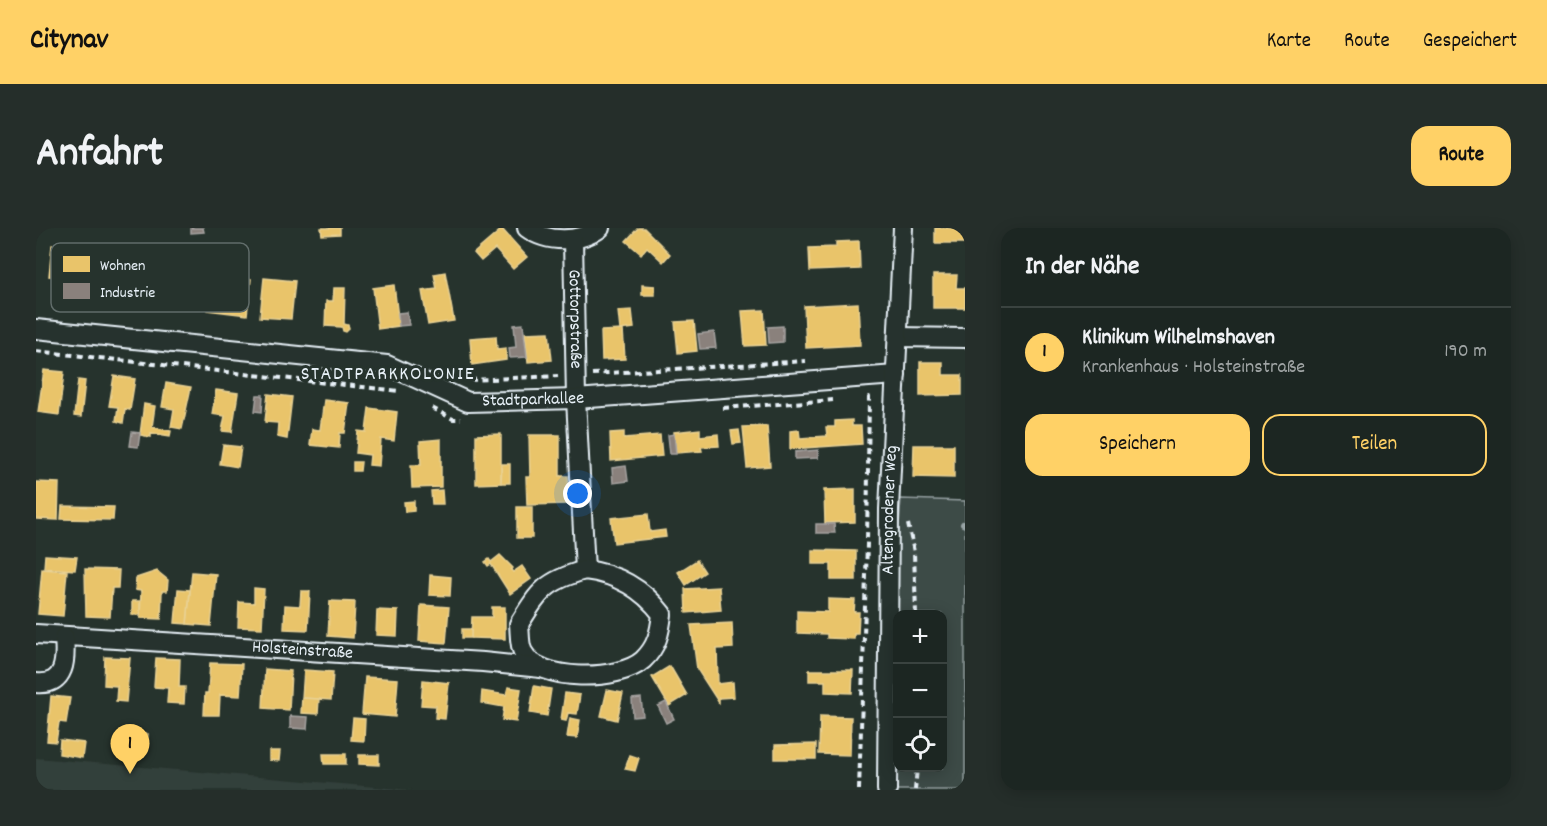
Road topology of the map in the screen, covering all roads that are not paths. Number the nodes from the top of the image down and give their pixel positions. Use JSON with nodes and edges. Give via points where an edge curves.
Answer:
{"nodes":[{"id":1,"x":527,"y":228,"type":"edge"},
{"id":2,"x":600,"y":228,"type":"edge"},
{"id":3,"x":903,"y":228,"type":"edge"},
{"id":4,"x":573,"y":239,"type":"junction"},
{"id":5,"x":36,"y":329,"type":"edge"},
{"id":6,"x":898,"y":337,"type":"junction"},
{"id":7,"x":965,"y":338,"type":"edge"},
{"id":8,"x":896,"y":375,"type":"junction"},
{"id":9,"x":576,"y":399,"type":"junction"},
{"id":10,"x":585,"y":570,"type":"junction"},
{"id":11,"x":36,"y":634,"type":"edge"},
{"id":12,"x":64,"y":637,"type":"junction"},
{"id":13,"x":541,"y":668,"type":"junction"},
{"id":14,"x":36,"y":683,"type":"edge"},
{"id":15,"x":887,"y":790,"type":"edge"}],
"edges":[{"from":1,"to":4,"type":"street","via":[[551,238]]},
{"from":2,"to":4,"type":"street"},
{"from":3,"to":6,"type":"street","name":"Altengrodener Weg"},
{"from":4,"to":9,"type":"street","name":"Gottorpstraße"},
{"from":5,"to":9,"type":"street","name":"Stadtparkallee","via":[[387,365],[468,402]]},
{"from":6,"to":7,"type":"street"},
{"from":6,"to":8,"type":"street","name":"Altengrodener Weg"},
{"from":8,"to":9,"type":"street","name":"Stadtparkallee"},
{"from":8,"to":15,"type":"street","name":"Altengrodener Weg","via":[[889,509]]},
{"from":9,"to":10,"type":"street"},
{"from":10,"to":13,"type":"street","via":[[558,578],[536,598],[519,624],[523,652]]},
{"from":10,"to":13,"type":"street","name":"Holsteinstraße","via":[[606,573],[650,597],[662,614],[658,639],[642,661],[611,674],[571,675]]},
{"from":11,"to":12,"type":"street","name":"Holsteinstraße"},
{"from":12,"to":13,"type":"street","name":"Holsteinstraße"},
{"from":12,"to":14,"type":"street","via":[[66,661],[61,675],[46,684]]}]}
